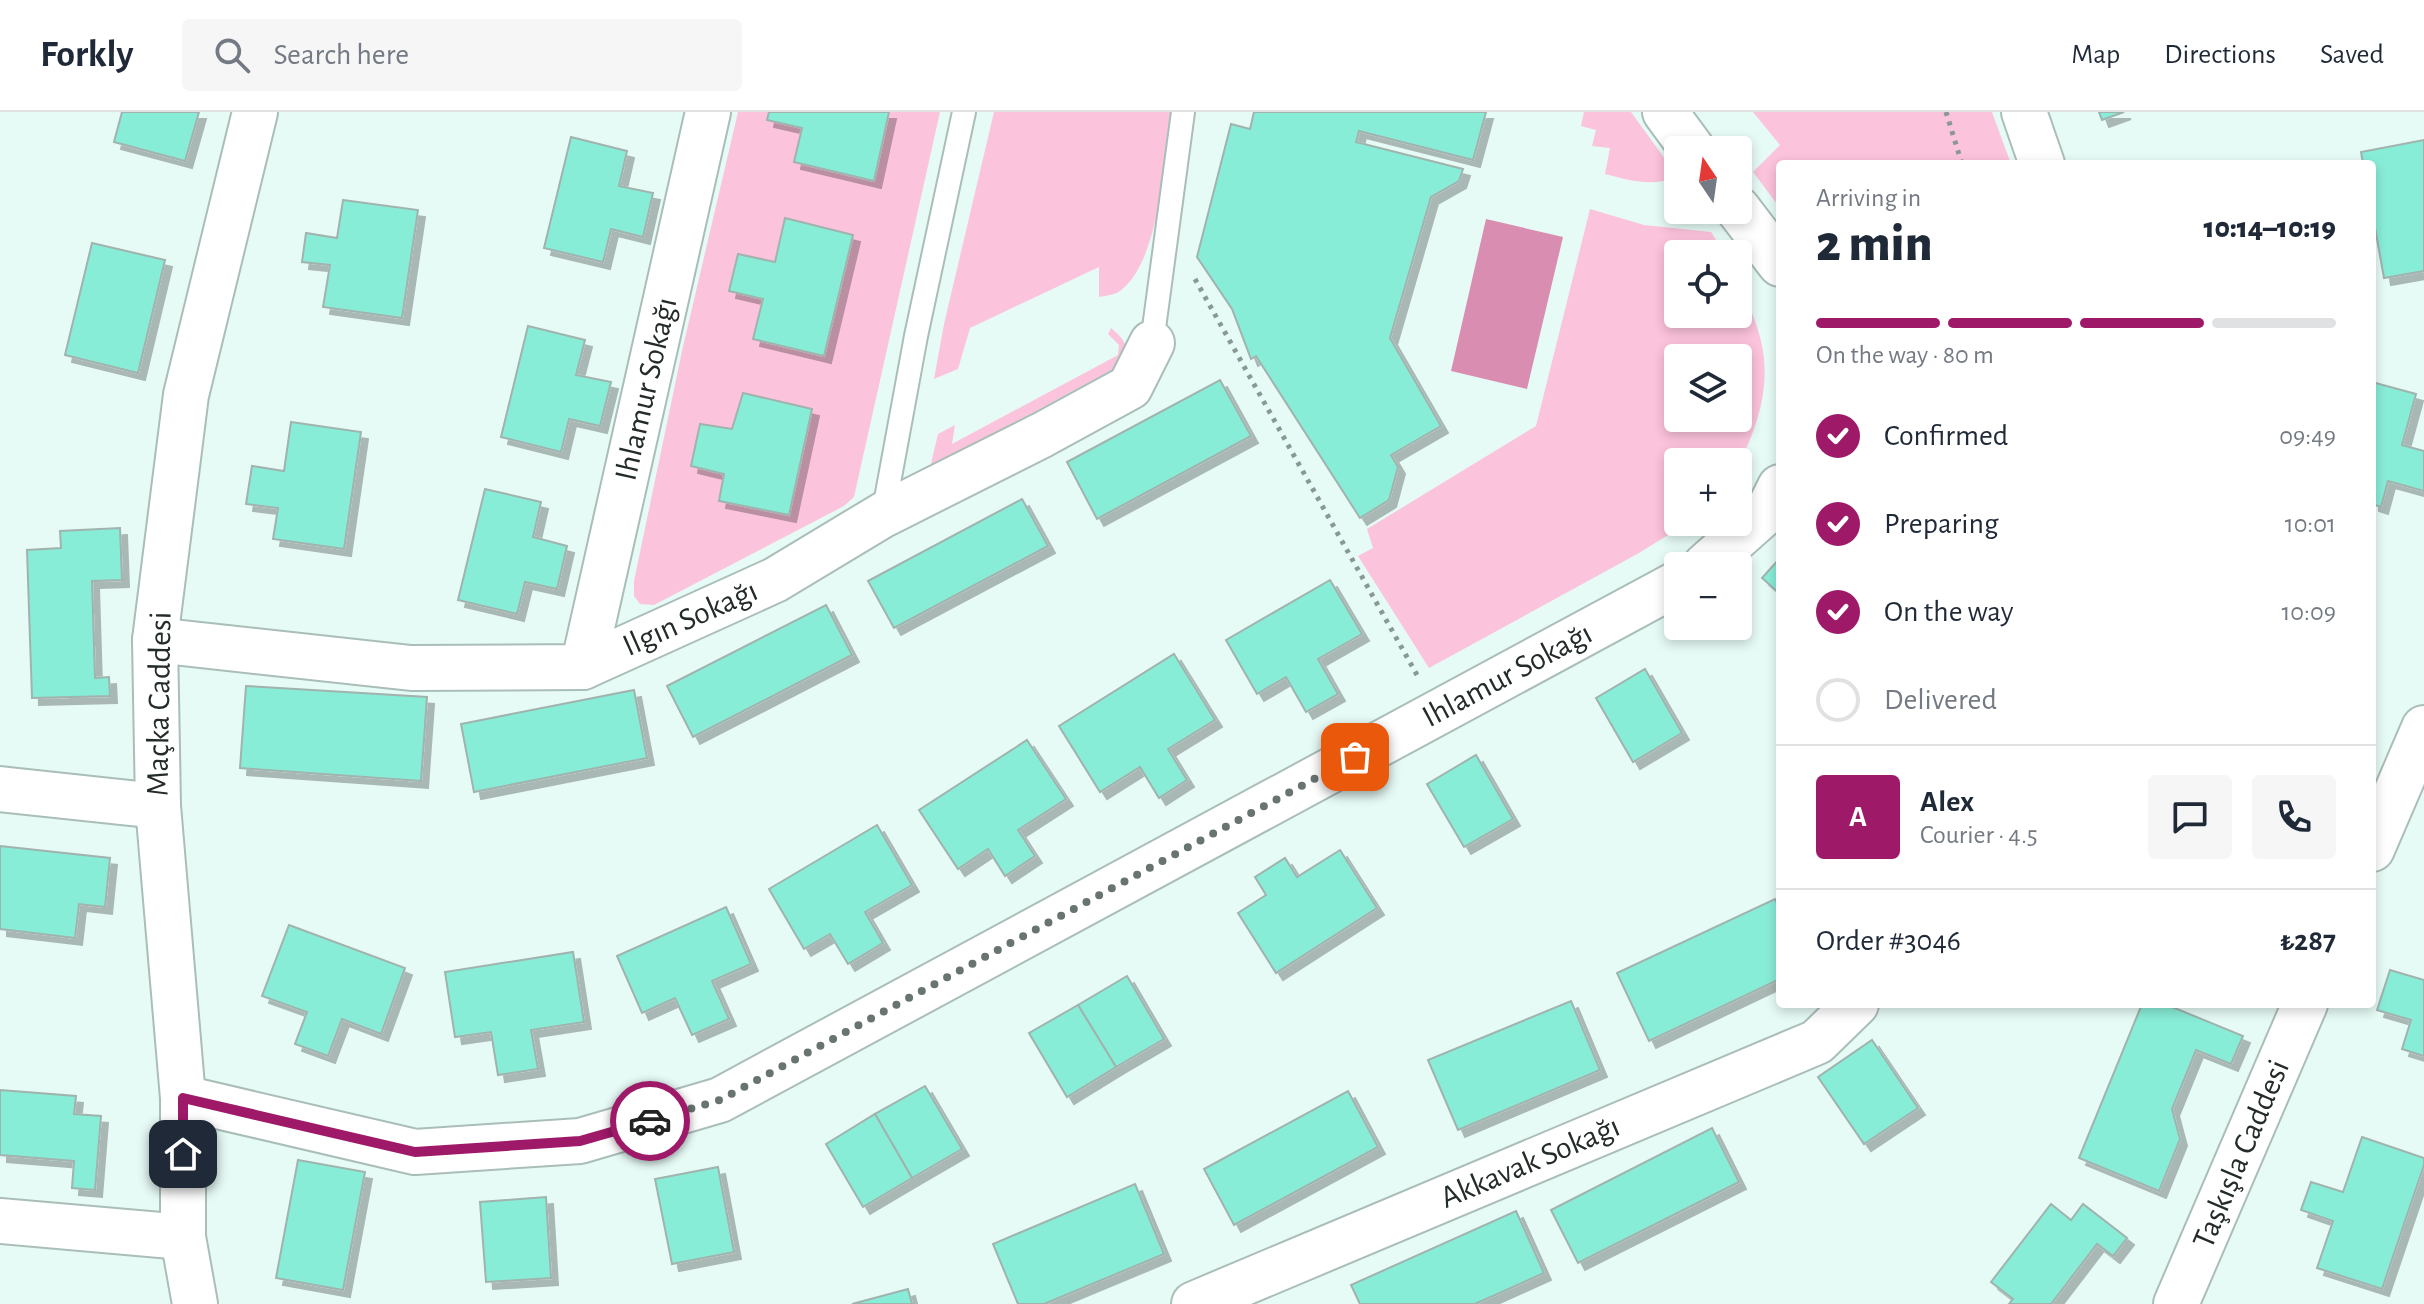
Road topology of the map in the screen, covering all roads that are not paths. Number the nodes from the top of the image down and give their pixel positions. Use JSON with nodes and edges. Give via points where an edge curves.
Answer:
{"nodes":[{"id":1,"x":255,"y":112,"type":"edge"},
{"id":2,"x":708,"y":112,"type":"edge"},
{"id":3,"x":964,"y":112,"type":"edge"},
{"id":4,"x":1183,"y":112,"type":"edge"},
{"id":5,"x":1665,"y":112,"type":"edge"},
{"id":6,"x":2024,"y":112,"type":"edge"},
{"id":7,"x":1683,"y":136,"type":"edge"},
{"id":8,"x":2041,"y":160,"type":"edge"},
{"id":9,"x":1749,"y":224,"type":"edge"},
{"id":10,"x":1776,"y":259,"type":"edge"},
{"id":11,"x":1152,"y":343,"type":"joint"},
{"id":12,"x":1776,"y":495,"type":"edge"},
{"id":13,"x":883,"y":515,"type":"junction"},
{"id":14,"x":1721,"y":552,"type":"edge"},
{"id":15,"x":1664,"y":591,"type":"edge"},
{"id":16,"x":155,"y":640,"type":"junction"},
{"id":17,"x":583,"y":667,"type":"junction"},
{"id":18,"x":2424,"y":728,"type":"edge"},
{"id":19,"x":0,"y":789,"type":"edge"},
{"id":20,"x":158,"y":806,"type":"junction"},
{"id":21,"x":2376,"y":840,"type":"edge"},
{"id":22,"x":1852,"y":1008,"type":"edge"},
{"id":23,"x":2303,"y":1008,"type":"edge"},
{"id":24,"x":183,"y":1098,"type":"junction"},
{"id":25,"x":0,"y":1221,"type":"edge"},
{"id":26,"x":183,"y":1237,"type":"junction"},
{"id":27,"x":195,"y":1304,"type":"edge"},
{"id":28,"x":1194,"y":1304,"type":"edge"},
{"id":29,"x":2176,"y":1304,"type":"edge"}],
"edges":[{"from":1,"to":16,"type":"street","name":"Maçka Caddesi","via":[[186,395]]},
{"from":2,"to":17,"type":"street","name":"Ihlamur Sokağı"},
{"from":3,"to":13,"type":"lane"},
{"from":4,"to":11,"type":"lane"},
{"from":5,"to":7,"type":"street"},
{"from":6,"to":8,"type":"street"},
{"from":9,"to":10,"type":"street"},
{"from":11,"to":13,"type":"street","name":"Ilgın Sokağı","via":[[1130,387]]},
{"from":12,"to":14,"type":"street","via":[[1769,509]]},
{"from":13,"to":17,"type":"street","name":"Ilgın Sokağı","via":[[775,580]]},
{"from":15,"to":24,"type":"street","name":"Ihlamur Sokağı","via":[[720,1100],[580,1141],[415,1152]]},
{"from":16,"to":17,"type":"street","name":"Ilgın Sokağı","via":[[411,668]]},
{"from":16,"to":20,"type":"street","name":"Maçka Caddesi"},
{"from":18,"to":21,"type":"street"},
{"from":19,"to":20,"type":"street"},
{"from":20,"to":24,"type":"street","name":"Maçka Caddesi"},
{"from":22,"to":28,"type":"street","name":"Akkavak Sokağı","via":[[1817,1042]]},
{"from":23,"to":29,"type":"street","name":"Taşkışla Caddesi"},
{"from":24,"to":26,"type":"street","name":"Maçka Caddesi"},
{"from":25,"to":26,"type":"street"},
{"from":26,"to":27,"type":"street","name":"Maçka Caddesi"}]}
